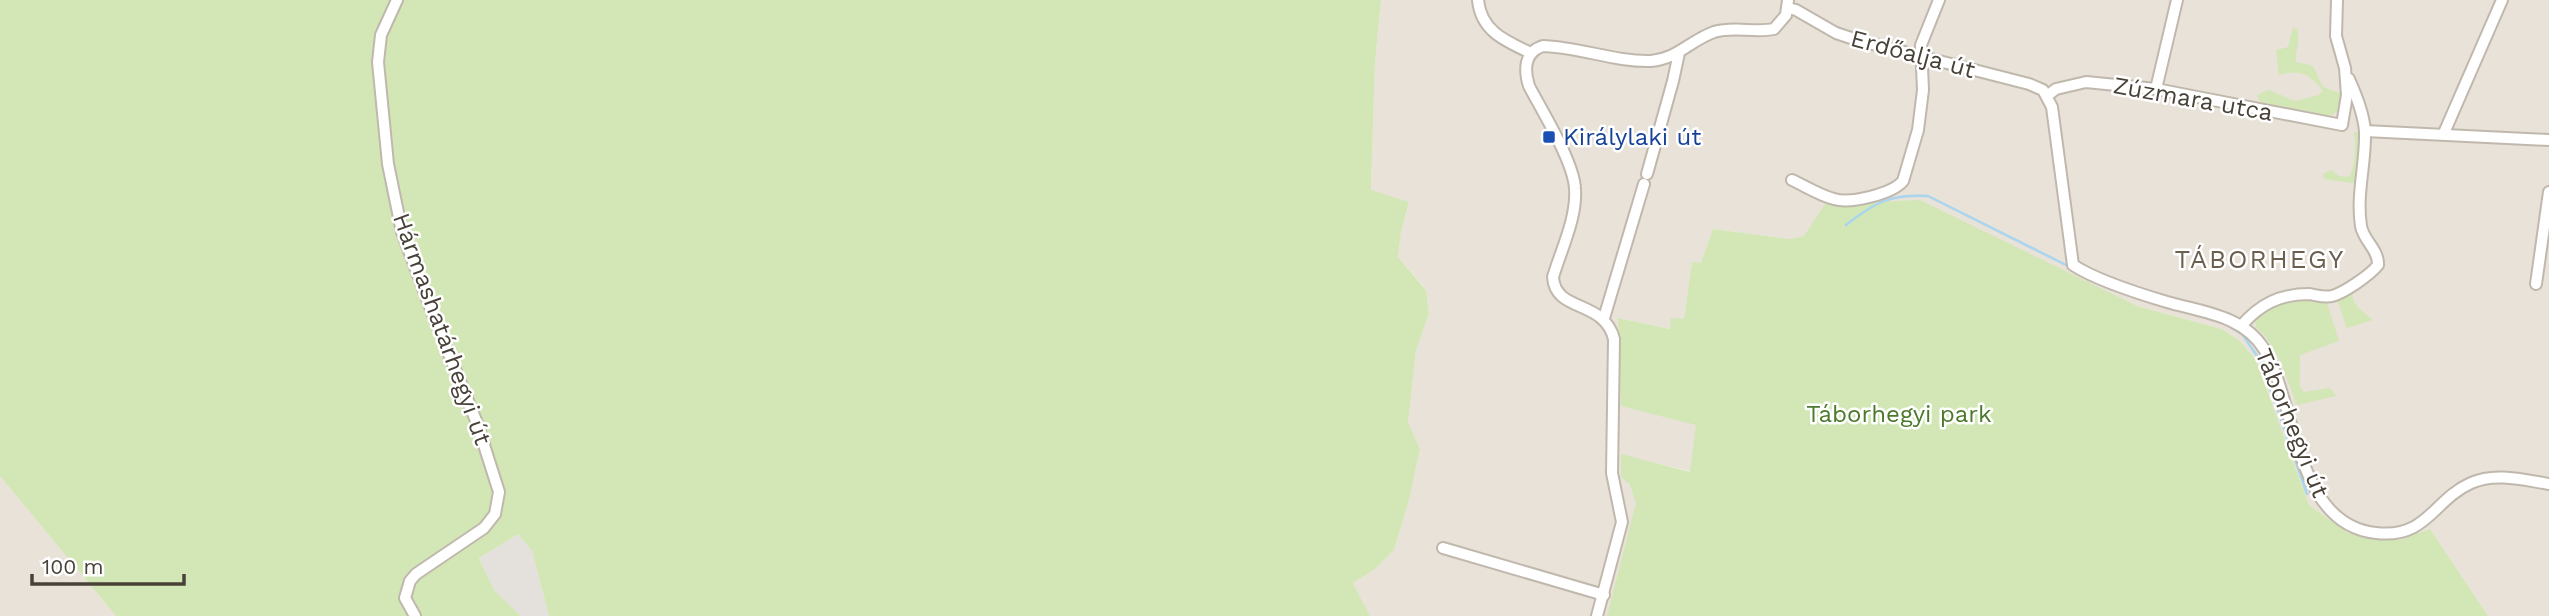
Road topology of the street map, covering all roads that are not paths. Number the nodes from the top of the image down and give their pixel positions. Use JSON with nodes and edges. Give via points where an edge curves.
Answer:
{"nodes":[{"id":1,"x":397,"y":0,"type":"edge"},
{"id":2,"x":1478,"y":0,"type":"edge"},
{"id":3,"x":1938,"y":0,"type":"edge"},
{"id":4,"x":2177,"y":0,"type":"edge"},
{"id":5,"x":2337,"y":0,"type":"edge"},
{"id":6,"x":2502,"y":0,"type":"edge"},
{"id":7,"x":1788,"y":4,"type":"edge"},
{"id":8,"x":1531,"y":53,"type":"junction"},
{"id":9,"x":1679,"y":53,"type":"junction"},
{"id":10,"x":1921,"y":58,"type":"junction"},
{"id":11,"x":2344,"y":68,"type":"junction"},
{"id":12,"x":2156,"y":89,"type":"junction"},
{"id":13,"x":2048,"y":96,"type":"junction"},
{"id":14,"x":2365,"y":131,"type":"junction"},
{"id":15,"x":2444,"y":133,"type":"junction"},
{"id":16,"x":2549,"y":140,"type":"edge"},
{"id":17,"x":1792,"y":180,"type":"dead end"},
{"id":18,"x":2549,"y":192,"type":"edge"},
{"id":19,"x":2536,"y":284,"type":"dead end"},
{"id":20,"x":1604,"y":318,"type":"junction"},
{"id":21,"x":2241,"y":326,"type":"junction"},
{"id":22,"x":2549,"y":484,"type":"edge"},
{"id":23,"x":1443,"y":548,"type":"dead end"},
{"id":24,"x":1604,"y":595,"type":"junction"},
{"id":25,"x":415,"y":616,"type":"edge"},
{"id":26,"x":1597,"y":616,"type":"edge"}],
"edges":[{"from":1,"to":25,"type":"street","name":"Hármashatárhegyi út","via":[[381,35],[378,62],[402,232],[478,423],[499,492],[495,514],[484,528],[410,581],[405,598]]},
{"from":2,"to":8,"type":"street","via":[[1482,19],[1495,34]]},
{"from":3,"to":10,"type":"street"},
{"from":4,"to":12,"type":"street"},
{"from":5,"to":11,"type":"street","via":[[2336,36]]},
{"from":6,"to":15,"type":"street"},
{"from":7,"to":9,"type":"street","via":[[1786,15],[1774,29],[1716,32]]},
{"from":7,"to":10,"type":"street","name":"Erdőalja út","via":[[1836,33]]},
{"from":8,"to":9,"type":"street","via":[[1551,46],[1649,61]]},
{"from":8,"to":20,"type":"street","via":[[1525,75],[1576,188],[1553,285],[1563,299]]},
{"from":9,"to":20,"type":"street"},
{"from":10,"to":13,"type":"street","name":"Erdőalja út","via":[[2029,84]]},
{"from":10,"to":17,"type":"street","via":[[1918,130],[1898,187],[1848,201],[1835,200]]},
{"from":11,"to":12,"type":"street","name":"Zúzmara utca","via":[[2347,95],[2342,125]]},
{"from":11,"to":14,"type":"street"},
{"from":12,"to":13,"type":"street","name":"Zúzmara utca","via":[[2086,82],[2056,89]]},
{"from":13,"to":21,"type":"street","name":"Táborhegyi út","via":[[2071,259],[2079,268],[2145,295]]},
{"from":14,"to":15,"type":"street"},
{"from":14,"to":21,"type":"street","via":[[2361,228],[2378,265],[2330,297],[2279,297],[2261,306]]},
{"from":15,"to":16,"type":"street"},
{"from":18,"to":19,"type":"street"},
{"from":20,"to":24,"type":"street","via":[[1614,339],[1612,473],[1622,522]]},
{"from":21,"to":22,"type":"street","name":"Táborhegyi út","via":[[2264,350],[2317,494],[2331,513],[2352,527],[2376,534],[2406,530],[2423,522],[2462,488],[2481,480]]},
{"from":23,"to":24,"type":"street"},
{"from":24,"to":26,"type":"street"}]}
